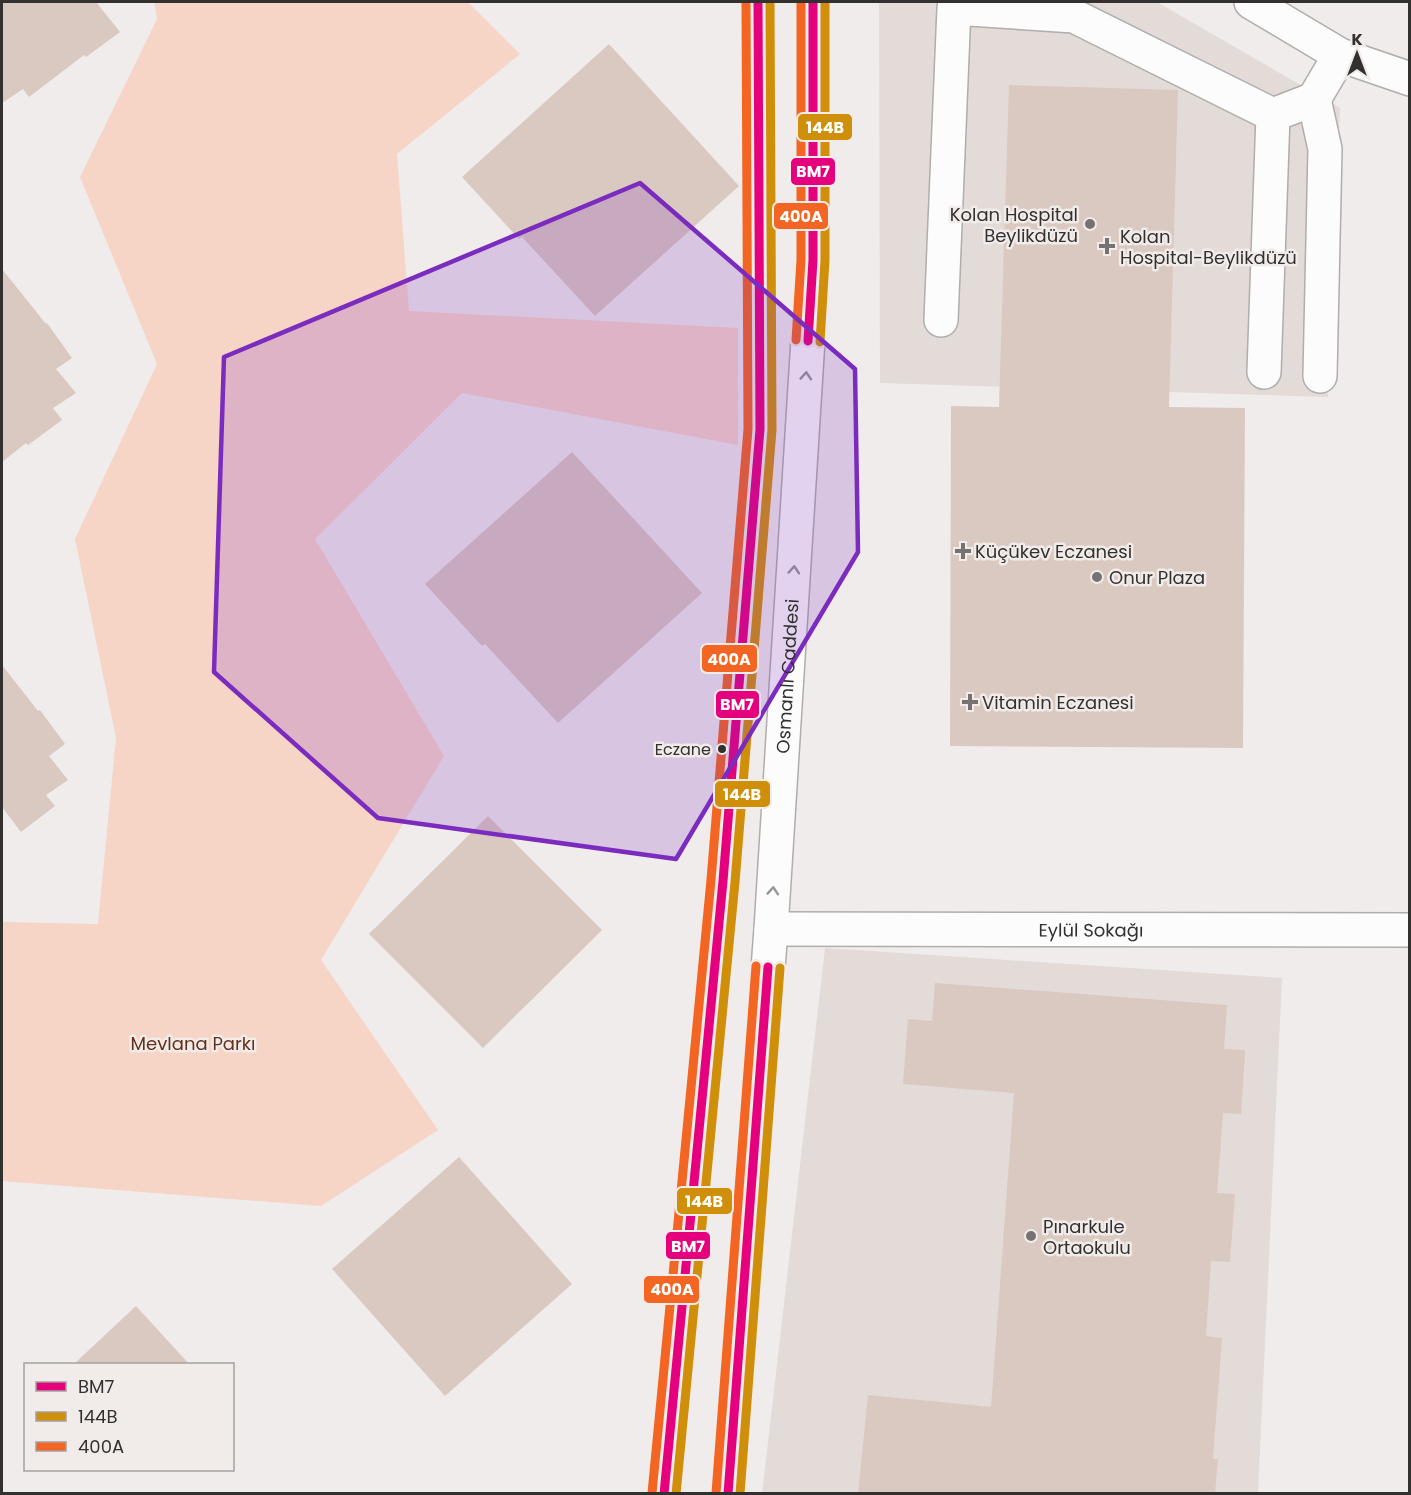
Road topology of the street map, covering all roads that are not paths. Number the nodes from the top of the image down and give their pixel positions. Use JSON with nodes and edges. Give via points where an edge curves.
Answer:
{"nodes":[{"id":1,"x":758,"y":2,"type":"edge"},
{"id":2,"x":813,"y":2,"type":"edge"},
{"id":3,"x":1251,"y":2,"type":"edge"},
{"id":4,"x":1340,"y":55,"type":"junction"},
{"id":5,"x":1410,"y":79,"type":"edge"},
{"id":6,"x":1314,"y":99,"type":"junction"},
{"id":7,"x":1273,"y":115,"type":"junction"},
{"id":8,"x":940,"y":320,"type":"dead end"},
{"id":9,"x":1264,"y":372,"type":"dead end"},
{"id":10,"x":1320,"y":376,"type":"dead end"},
{"id":11,"x":771,"y":929,"type":"junction"},
{"id":12,"x":1410,"y":930,"type":"edge"},
{"id":13,"x":664,"y":1494,"type":"edge"},
{"id":14,"x":728,"y":1494,"type":"edge"}],
"edges":[{"from":1,"to":13,"type":"main road","via":[[760,429],[723,881]]},
{"from":11,"to":2,"type":"main road","name":"Osmanlı Caddesi","one_way":true,"via":[[813,260]]},
{"from":3,"to":4,"type":"main road"},
{"from":4,"to":5,"type":"main road"},
{"from":4,"to":6,"type":"main road"},
{"from":6,"to":7,"type":"main road"},
{"from":6,"to":10,"type":"main road","via":[[1324,148]]},
{"from":7,"to":8,"type":"main road","via":[[1074,16],[954,8]]},
{"from":7,"to":9,"type":"main road"},
{"from":11,"to":12,"type":"main road","name":"Eylül Sokağı"},
{"from":11,"to":14,"type":"main road","name":"Osmanlı Caddesi"}]}
